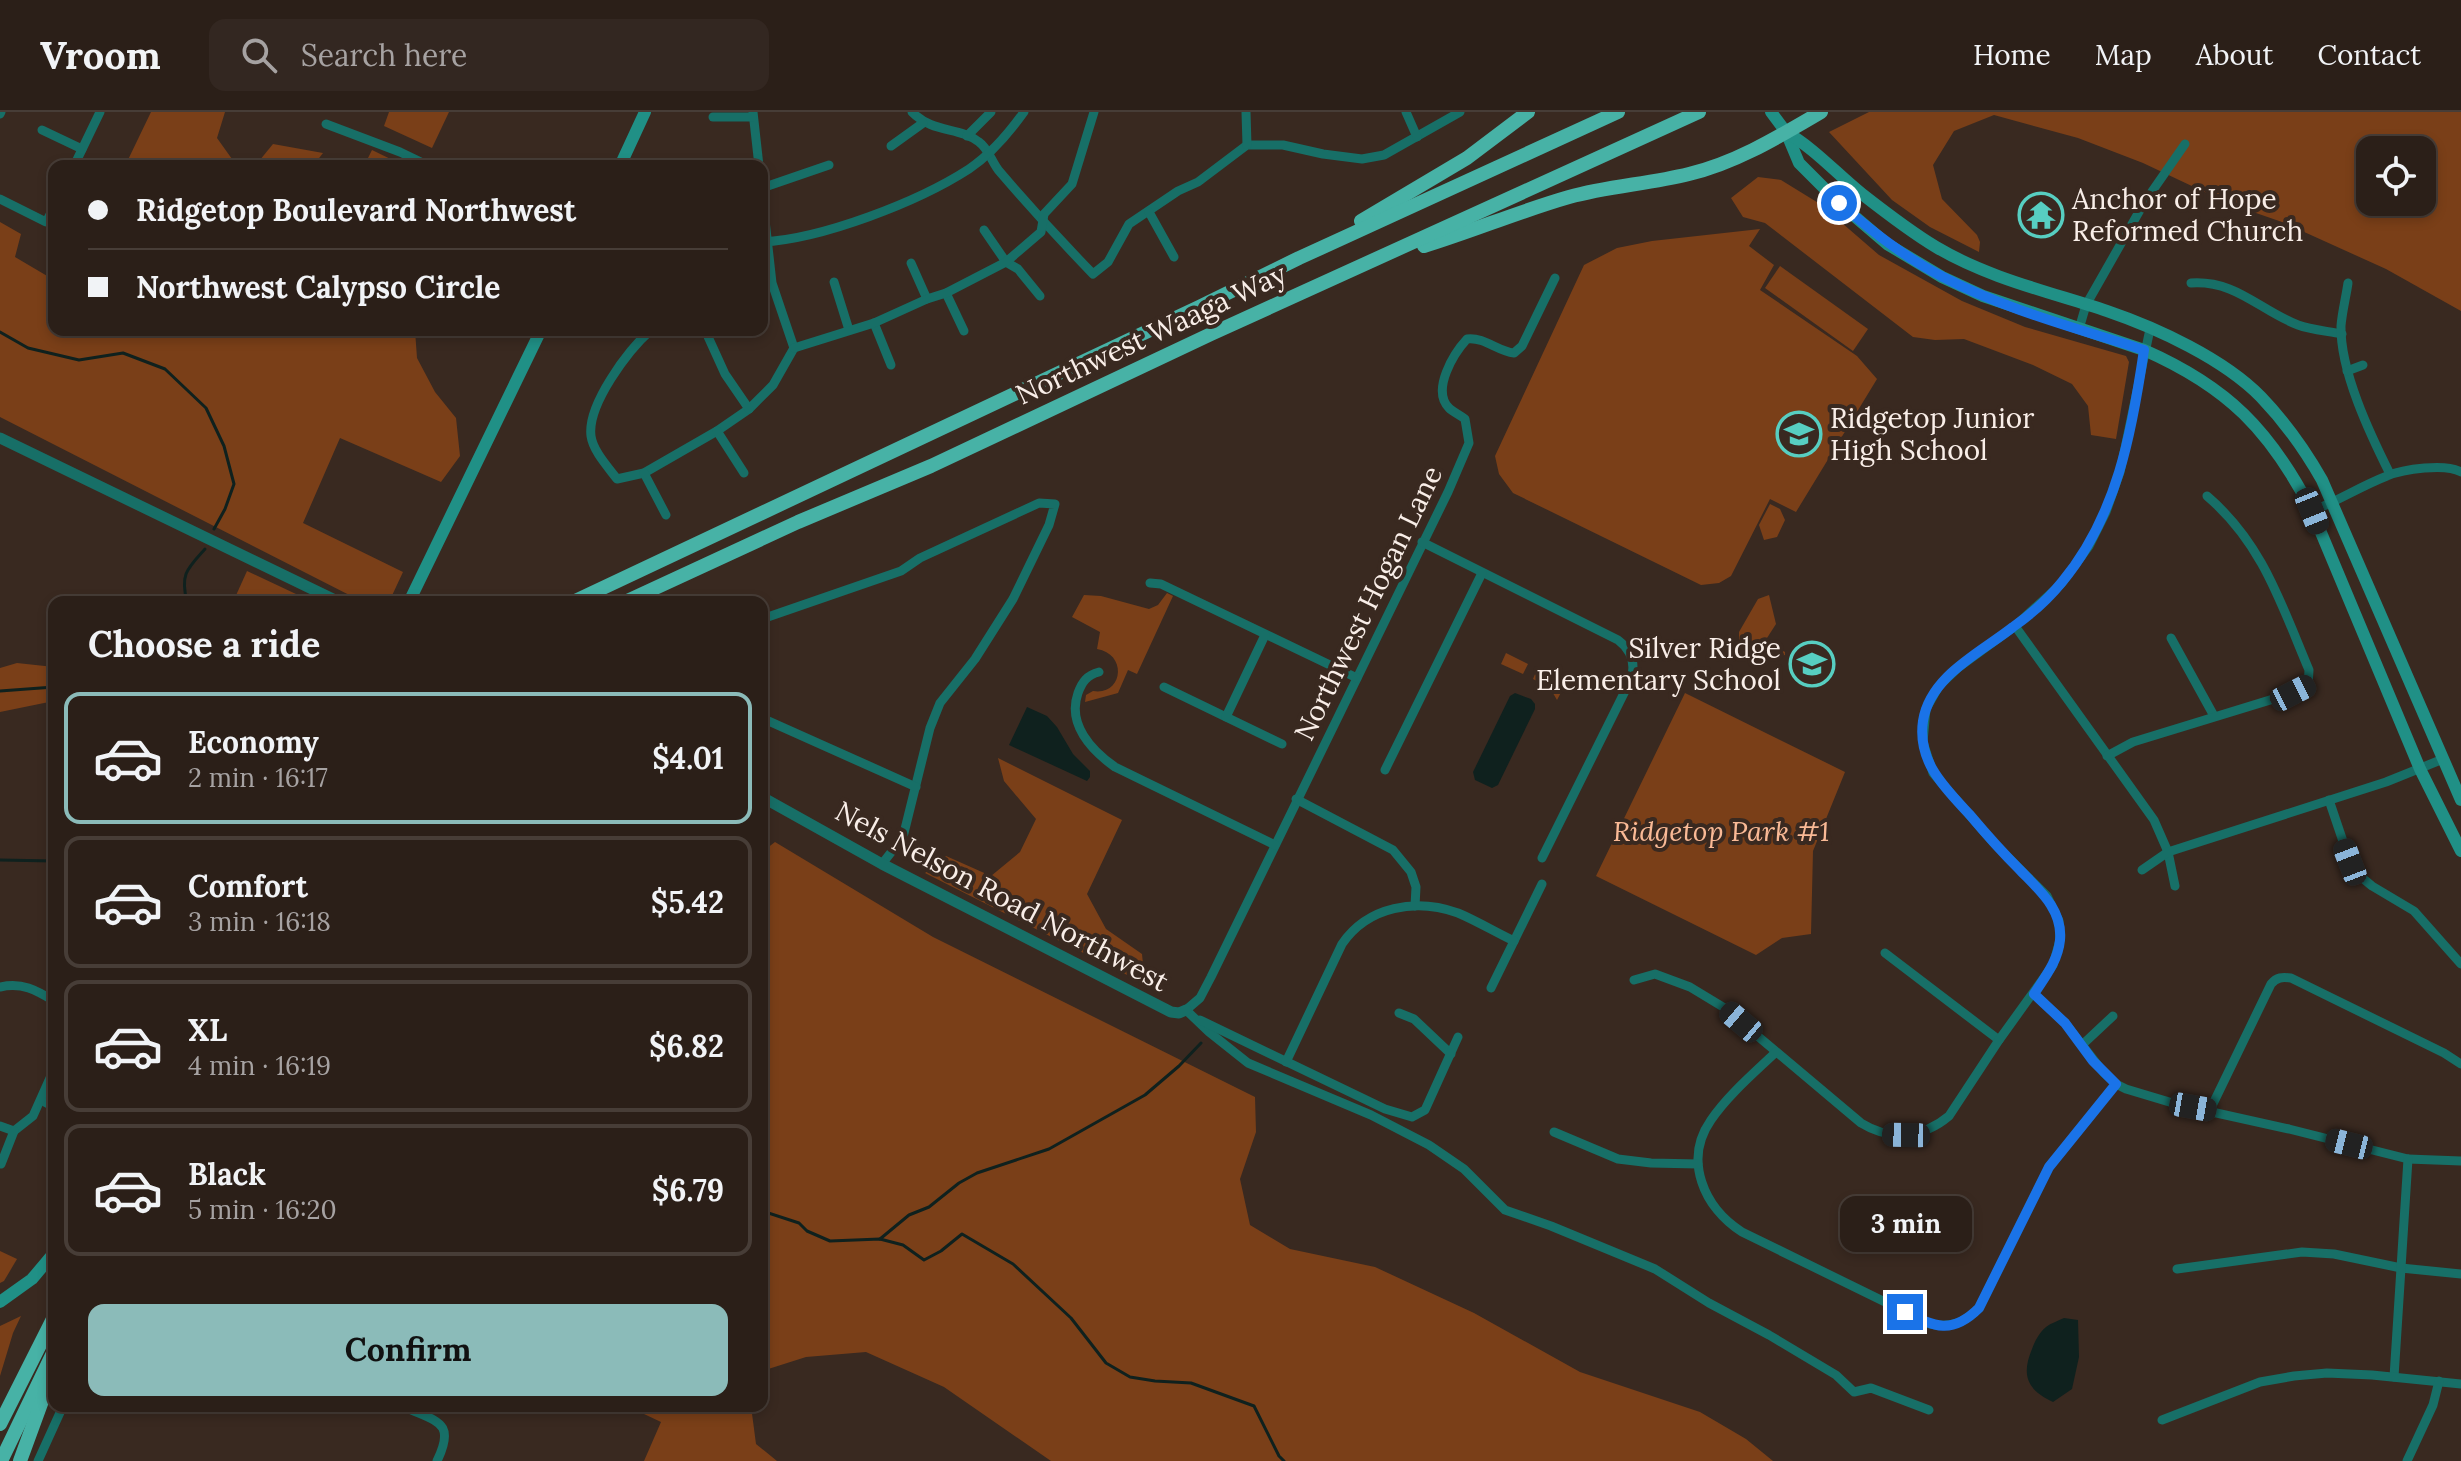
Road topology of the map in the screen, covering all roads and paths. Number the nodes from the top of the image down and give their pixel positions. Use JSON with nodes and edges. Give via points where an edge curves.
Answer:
{"nodes":[{"id":1,"x":100,"y":112,"type":"edge"},
{"id":2,"x":645,"y":112,"type":"edge"},
{"id":3,"x":912,"y":112,"type":"edge"},
{"id":4,"x":991,"y":112,"type":"edge"},
{"id":5,"x":1024,"y":112,"type":"edge"},
{"id":6,"x":1094,"y":112,"type":"edge"},
{"id":7,"x":1246,"y":112,"type":"edge"},
{"id":8,"x":1406,"y":112,"type":"edge"},
{"id":9,"x":1460,"y":112,"type":"edge"},
{"id":10,"x":1528,"y":112,"type":"edge"},
{"id":11,"x":1618,"y":112,"type":"edge"},
{"id":12,"x":1699,"y":112,"type":"edge"},
{"id":13,"x":1771,"y":112,"type":"edge"},
{"id":14,"x":1821,"y":112,"type":"edge"},
{"id":15,"x":753,"y":114,"type":"edge"},
{"id":16,"x":713,"y":117,"type":"dead end"},
{"id":17,"x":923,"y":123,"type":"junction"},
{"id":18,"x":326,"y":124,"type":"dead end"},
{"id":19,"x":42,"y":130,"type":"dead end"},
{"id":20,"x":1786,"y":132,"type":"junction"},
{"id":21,"x":967,"y":136,"type":"junction"},
{"id":22,"x":1417,"y":137,"type":"junction"},
{"id":23,"x":2185,"y":144,"type":"dead end"},
{"id":24,"x":1247,"y":145,"type":"junction"},
{"id":25,"x":891,"y":146,"type":"dead end"},
{"id":26,"x":82,"y":149,"type":"junction"},
{"id":27,"x":988,"y":152,"type":"junction"},
{"id":28,"x":77,"y":160,"type":"edge"},
{"id":29,"x":417,"y":160,"type":"edge"},
{"id":30,"x":623,"y":160,"type":"edge"},
{"id":31,"x":758,"y":160,"type":"edge"},
{"id":32,"x":829,"y":165,"type":"dead end"},
{"id":33,"x":768,"y":188,"type":"edge"},
{"id":34,"x":0,"y":199,"type":"edge"},
{"id":35,"x":1149,"y":212,"type":"junction"},
{"id":36,"x":1044,"y":222,"type":"junction"},
{"id":37,"x":48,"y":223,"type":"edge"},
{"id":38,"x":984,"y":230,"type":"dead end"},
{"id":39,"x":768,"y":241,"type":"edge"},
{"id":40,"x":1174,"y":257,"type":"dead end"},
{"id":41,"x":1299,"y":258,"type":"junction"},
{"id":42,"x":768,"y":260,"type":"edge"},
{"id":43,"x":1006,"y":262,"type":"junction"},
{"id":44,"x":911,"y":263,"type":"dead end"},
{"id":45,"x":1370,"y":263,"type":"junction"},
{"id":46,"x":1555,"y":278,"type":"dead end"},
{"id":47,"x":834,"y":282,"type":"dead end"},
{"id":48,"x":2191,"y":283,"type":"dead end"},
{"id":49,"x":2348,"y":283,"type":"dead end"},
{"id":50,"x":946,"y":293,"type":"junction"},
{"id":51,"x":1040,"y":296,"type":"dead end"},
{"id":52,"x":927,"y":299,"type":"junction"},
{"id":53,"x":2086,"y":305,"type":"junction"},
{"id":54,"x":874,"y":323,"type":"junction"},
{"id":55,"x":2079,"y":329,"type":"junction"},
{"id":56,"x":2150,"y":329,"type":"junction"},
{"id":57,"x":849,"y":330,"type":"junction"},
{"id":58,"x":964,"y":331,"type":"dead end"},
{"id":59,"x":2342,"y":334,"type":"junction"},
{"id":60,"x":538,"y":336,"type":"edge"},
{"id":61,"x":644,"y":336,"type":"edge"},
{"id":62,"x":708,"y":336,"type":"edge"},
{"id":63,"x":794,"y":348,"type":"junction"},
{"id":64,"x":2144,"y":350,"type":"junction"},
{"id":65,"x":891,"y":365,"type":"dead end"},
{"id":66,"x":2363,"y":365,"type":"dead end"},
{"id":67,"x":2347,"y":371,"type":"junction"},
{"id":68,"x":749,"y":409,"type":"junction"},
{"id":69,"x":717,"y":431,"type":"junction"},
{"id":70,"x":0,"y":438,"type":"edge"},
{"id":71,"x":2461,"y":472,"type":"edge"},
{"id":72,"x":644,"y":473,"type":"junction"},
{"id":73,"x":744,"y":473,"type":"dead end"},
{"id":74,"x":2390,"y":474,"type":"junction"},
{"id":75,"x":2207,"y":496,"type":"dead end"},
{"id":76,"x":2333,"y":503,"type":"junction"},
{"id":77,"x":2312,"y":511,"type":"junction"},
{"id":78,"x":666,"y":515,"type":"dead end"},
{"id":79,"x":1422,"y":542,"type":"junction"},
{"id":80,"x":1482,"y":573,"type":"junction"},
{"id":81,"x":1150,"y":583,"type":"dead end"},
{"id":82,"x":327,"y":596,"type":"edge"},
{"id":83,"x":412,"y":596,"type":"edge"},
{"id":84,"x":586,"y":596,"type":"edge"},
{"id":85,"x":639,"y":596,"type":"edge"},
{"id":86,"x":768,"y":617,"type":"edge"},
{"id":87,"x":2015,"y":626,"type":"junction"},
{"id":88,"x":1265,"y":635,"type":"junction"},
{"id":89,"x":2171,"y":638,"type":"dead end"},
{"id":90,"x":1099,"y":672,"type":"dead end"},
{"id":91,"x":1357,"y":678,"type":"junction"},
{"id":92,"x":1164,"y":687,"type":"dead end"},
{"id":93,"x":2214,"y":716,"type":"junction"},
{"id":94,"x":1226,"y":717,"type":"junction"},
{"id":95,"x":768,"y":721,"type":"edge"},
{"id":96,"x":1282,"y":744,"type":"dead end"},
{"id":97,"x":2107,"y":756,"type":"junction"},
{"id":98,"x":2443,"y":759,"type":"junction"},
{"id":99,"x":2420,"y":769,"type":"junction"},
{"id":100,"x":1385,"y":770,"type":"dead end"},
{"id":101,"x":916,"y":787,"type":"junction"},
{"id":102,"x":1296,"y":799,"type":"junction"},
{"id":103,"x":768,"y":800,"type":"edge"},
{"id":104,"x":2329,"y":800,"type":"junction"},
{"id":105,"x":2461,"y":800,"type":"edge"},
{"id":106,"x":1275,"y":845,"type":"junction"},
{"id":107,"x":2461,"y":851,"type":"edge"},
{"id":108,"x":2168,"y":852,"type":"junction"},
{"id":109,"x":1542,"y":858,"type":"dead end"},
{"id":110,"x":882,"y":864,"type":"junction"},
{"id":111,"x":2142,"y":870,"type":"dead end"},
{"id":112,"x":1542,"y":884,"type":"dead end"},
{"id":113,"x":2175,"y":886,"type":"dead end"},
{"id":114,"x":1415,"y":906,"type":"junction"},
{"id":115,"x":1514,"y":941,"type":"junction"},
{"id":116,"x":1885,"y":953,"type":"dead end"},
{"id":117,"x":2461,"y":964,"type":"edge"},
{"id":118,"x":1634,"y":980,"type":"dead end"},
{"id":119,"x":0,"y":987,"type":"edge"},
{"id":120,"x":1491,"y":988,"type":"dead end"},
{"id":121,"x":2034,"y":994,"type":"junction"},
{"id":122,"x":48,"y":997,"type":"edge"},
{"id":123,"x":1189,"y":1013,"type":"junction"},
{"id":124,"x":1399,"y":1013,"type":"dead end"},
{"id":125,"x":2113,"y":1016,"type":"dead end"},
{"id":126,"x":1458,"y":1037,"type":"dead end"},
{"id":127,"x":1999,"y":1040,"type":"junction"},
{"id":128,"x":2082,"y":1045,"type":"junction"},
{"id":129,"x":1776,"y":1052,"type":"junction"},
{"id":130,"x":1451,"y":1054,"type":"junction"},
{"id":131,"x":1286,"y":1062,"type":"junction"},
{"id":132,"x":2461,"y":1064,"type":"edge"},
{"id":133,"x":48,"y":1083,"type":"edge"},
{"id":134,"x":2116,"y":1084,"type":"junction"},
{"id":135,"x":41,"y":1100,"type":"junction"},
{"id":136,"x":48,"y":1104,"type":"edge"},
{"id":137,"x":2210,"y":1110,"type":"junction"},
{"id":138,"x":0,"y":1126,"type":"edge"},
{"id":139,"x":14,"y":1131,"type":"junction"},
{"id":140,"x":1554,"y":1132,"type":"dead end"},
{"id":141,"x":2408,"y":1159,"type":"junction"},
{"id":142,"x":2461,"y":1161,"type":"edge"},
{"id":143,"x":1,"y":1164,"type":"edge"},
{"id":144,"x":1698,"y":1164,"type":"junction"},
{"id":145,"x":48,"y":1260,"type":"edge"},
{"id":146,"x":2401,"y":1268,"type":"junction"},
{"id":147,"x":2177,"y":1269,"type":"dead end"},
{"id":148,"x":2461,"y":1274,"type":"edge"},
{"id":149,"x":0,"y":1302,"type":"edge"},
{"id":150,"x":48,"y":1329,"type":"edge"},
{"id":151,"x":48,"y":1363,"type":"edge"},
{"id":152,"x":2394,"y":1377,"type":"junction"},
{"id":153,"x":2439,"y":1381,"type":"junction"},
{"id":154,"x":48,"y":1384,"type":"edge"},
{"id":155,"x":2461,"y":1384,"type":"edge"},
{"id":156,"x":1929,"y":1410,"type":"dead end"},
{"id":157,"x":60,"y":1412,"type":"edge"},
{"id":158,"x":415,"y":1412,"type":"edge"},
{"id":159,"x":2162,"y":1420,"type":"dead end"},
{"id":160,"x":0,"y":1424,"type":"edge"},
{"id":161,"x":1,"y":1461,"type":"edge"},
{"id":162,"x":20,"y":1461,"type":"edge"},
{"id":163,"x":38,"y":1461,"type":"edge"},
{"id":164,"x":437,"y":1461,"type":"edge"},
{"id":165,"x":2407,"y":1461,"type":"edge"}],
"edges":[{"from":1,"to":26,"type":"street"},
{"from":2,"to":30,"type":"main road"},
{"from":3,"to":17,"type":"street"},
{"from":4,"to":21,"type":"street"},
{"from":5,"to":27,"type":"street"},
{"from":6,"to":36,"type":"street","via":[[1072,184],[1044,214]]},
{"from":7,"to":24,"type":"street"},
{"from":8,"to":22,"type":"street"},
{"from":9,"to":22,"type":"street"},
{"from":10,"to":41,"type":"highway","via":[[1467,158]]},
{"from":11,"to":41,"type":"highway","name":"Northwest Waaga Way"},
{"from":12,"to":45,"type":"highway","name":"Northwest Waaga Way"},
{"from":13,"to":20,"type":"main road"},
{"from":14,"to":20,"type":"highway"},
{"from":15,"to":16,"type":"street"},
{"from":15,"to":31,"type":"street"},
{"from":17,"to":21,"type":"street"},
{"from":17,"to":25,"type":"street"},
{"from":18,"to":29,"type":"street"},
{"from":19,"to":26,"type":"street"},
{"from":20,"to":45,"type":"highway","via":[[1706,169],[1566,198]]},
{"from":20,"to":53,"type":"main road","via":[[1936,247],[1978,268]]},
{"from":20,"to":55,"type":"main road","via":[[1799,163],[1887,244],[1983,296]]},
{"from":21,"to":27,"type":"street"},
{"from":22,"to":24,"type":"street","via":[[1384,155],[1362,159],[1283,145]]},
{"from":23,"to":53,"type":"street","via":[[2144,203]]},
{"from":24,"to":35,"type":"street"},
{"from":26,"to":28,"type":"street"},
{"from":27,"to":36,"type":"street"},
{"from":27,"to":39,"type":"street","via":[[970,169],[916,197],[825,230]]},
{"from":32,"to":33,"type":"street"},
{"from":34,"to":37,"type":"street"},
{"from":35,"to":36,"type":"street","via":[[1129,224],[1108,262],[1093,274]]},
{"from":35,"to":40,"type":"street"},
{"from":36,"to":43,"type":"street","via":[[1041,232]]},
{"from":38,"to":43,"type":"street"},
{"from":41,"to":84,"type":"highway","name":"Northwest Waaga Way"},
{"from":42,"to":63,"type":"street"},
{"from":43,"to":50,"type":"street"},
{"from":43,"to":51,"type":"street"},
{"from":44,"to":52,"type":"street"},
{"from":45,"to":85,"type":"highway","name":"Northwest Waaga Way"},
{"from":46,"to":79,"type":"street","name":"Northwest Hogan Lane","via":[[1514,353],[1477,338],[1467,339],[1455,358],[1442,396],[1447,407],[1465,419],[1469,443]]},
{"from":47,"to":57,"type":"street"},
{"from":48,"to":59,"type":"street","via":[[2210,282],[2299,325]]},
{"from":49,"to":59,"type":"street"},
{"from":50,"to":52,"type":"street"},
{"from":50,"to":58,"type":"street"},
{"from":52,"to":54,"type":"street"},
{"from":53,"to":55,"type":"street"},
{"from":53,"to":56,"type":"main road"},
{"from":54,"to":57,"type":"street"},
{"from":54,"to":65,"type":"street"},
{"from":55,"to":64,"type":"main road"},
{"from":56,"to":64,"type":"street"},
{"from":56,"to":76,"type":"main road","via":[[2198,352],[2260,396],[2309,456]]},
{"from":57,"to":63,"type":"street"},
{"from":59,"to":67,"type":"street"},
{"from":60,"to":83,"type":"main road"},
{"from":61,"to":72,"type":"street","via":[[630,349],[591,420],[591,439],[617,479]]},
{"from":62,"to":68,"type":"street"},
{"from":63,"to":68,"type":"street","via":[[773,385]]},
{"from":64,"to":77,"type":"main road","via":[[2198,377],[2248,417],[2274,447]]},
{"from":64,"to":87,"type":"street","via":[[2125,454],[2106,512],[2061,584]]},
{"from":66,"to":67,"type":"street"},
{"from":67,"to":74,"type":"street"},
{"from":68,"to":69,"type":"street"},
{"from":69,"to":72,"type":"street"},
{"from":69,"to":73,"type":"street"},
{"from":70,"to":82,"type":"street"},
{"from":71,"to":74,"type":"street","via":[[2452,467]]},
{"from":72,"to":78,"type":"street"},
{"from":74,"to":76,"type":"street"},
{"from":75,"to":93,"type":"street","via":[[2262,560],[2309,670],[2308,686]]},
{"from":76,"to":77,"type":"street"},
{"from":76,"to":98,"type":"main road"},
{"from":77,"to":99,"type":"main road"},
{"from":79,"to":80,"type":"street"},
{"from":79,"to":91,"type":"street","name":"Northwest Hogan Lane"},
{"from":80,"to":100,"type":"street"},
{"from":80,"to":109,"type":"street","via":[[1618,640],[1632,659],[1631,679]]},
{"from":81,"to":88,"type":"street"},
{"from":86,"to":101,"type":"street","via":[[901,571],[1039,503],[1055,504],[1013,599],[940,703]]},
{"from":87,"to":97,"type":"street"},
{"from":87,"to":121,"type":"street","via":[[1939,686],[1926,709],[1923,742],[1940,782],[2047,896],[2059,921],[2053,965]]},
{"from":88,"to":91,"type":"street"},
{"from":88,"to":94,"type":"street"},
{"from":89,"to":93,"type":"street"},
{"from":90,"to":106,"type":"street","via":[[1082,683],[1074,711],[1097,754]]},
{"from":91,"to":102,"type":"street","name":"Northwest Hogan Lane"},
{"from":92,"to":94,"type":"street"},
{"from":93,"to":97,"type":"street","via":[[2133,742]]},
{"from":94,"to":96,"type":"street"},
{"from":95,"to":101,"type":"street"},
{"from":97,"to":108,"type":"street","via":[[2154,820]]},
{"from":98,"to":99,"type":"street"},
{"from":98,"to":105,"type":"main road"},
{"from":99,"to":104,"type":"street"},
{"from":99,"to":107,"type":"main road"},
{"from":101,"to":110,"type":"street","via":[[903,837]]},
{"from":102,"to":106,"type":"street","name":"Northwest Hogan Lane"},
{"from":102,"to":114,"type":"street","via":[[1393,850],[1411,872]]},
{"from":103,"to":110,"type":"street","name":"Nels Nelson Road Northwest"},
{"from":104,"to":108,"type":"street"},
{"from":104,"to":117,"type":"street","via":[[2360,876],[2414,911]]},
{"from":106,"to":123,"type":"street","name":"Northwest Hogan Lane"},
{"from":108,"to":111,"type":"street"},
{"from":108,"to":113,"type":"street"},
{"from":110,"to":123,"type":"street","name":"Nels Nelson Road Northwest","via":[[1171,1012]]},
{"from":112,"to":115,"type":"street"},
{"from":114,"to":115,"type":"street","via":[[1460,914]]},
{"from":114,"to":131,"type":"street","via":[[1379,912],[1351,931]]},
{"from":115,"to":120,"type":"street"},
{"from":116,"to":127,"type":"street"},
{"from":118,"to":129,"type":"street","via":[[1655,974],[1690,987]]},
{"from":119,"to":122,"type":"street","via":[[33,988]]},
{"from":121,"to":127,"type":"street"},
{"from":121,"to":128,"type":"street"},
{"from":123,"to":131,"type":"street"},
{"from":123,"to":156,"type":"street","name":"Nels Nelson Road Northwest","via":[[1248,1063],[1429,1145],[1464,1169],[1505,1210],[1655,1269],[1836,1375],[1854,1392],[1871,1388]]},
{"from":124,"to":130,"type":"street","via":[[1414,1019]]},
{"from":125,"to":128,"type":"street"},
{"from":126,"to":130,"type":"street"},
{"from":127,"to":129,"type":"street","via":[[1949,1116],[1906,1135],[1887,1135],[1861,1123]]},
{"from":128,"to":134,"type":"street"},
{"from":129,"to":144,"type":"street","via":[[1710,1120]]},
{"from":130,"to":131,"type":"street","via":[[1425,1110],[1412,1117]]},
{"from":132,"to":137,"type":"street","via":[[2283,977],[2271,984]]},
{"from":133,"to":135,"type":"street"},
{"from":134,"to":137,"type":"street"},
{"from":134,"to":144,"type":"street","via":[[2049,1167],[1979,1308],[1952,1326],[1930,1324],[1734,1227],[1707,1198]]},
{"from":135,"to":136,"type":"street"},
{"from":135,"to":139,"type":"street","via":[[33,1116]]},
{"from":137,"to":141,"type":"street"},
{"from":138,"to":139,"type":"street"},
{"from":139,"to":143,"type":"street"},
{"from":140,"to":144,"type":"street","via":[[1618,1159]]},
{"from":141,"to":142,"type":"street"},
{"from":141,"to":146,"type":"street"},
{"from":145,"to":149,"type":"main road"},
{"from":146,"to":147,"type":"street","via":[[2302,1252]]},
{"from":146,"to":148,"type":"street"},
{"from":146,"to":152,"type":"street"},
{"from":150,"to":160,"type":"highway"},
{"from":151,"to":161,"type":"highway"},
{"from":152,"to":153,"type":"street"},
{"from":152,"to":159,"type":"street","via":[[2327,1373],[2260,1382]]},
{"from":153,"to":155,"type":"street"},
{"from":153,"to":165,"type":"street"},
{"from":154,"to":162,"type":"highway"},
{"from":157,"to":163,"type":"street"},
{"from":158,"to":164,"type":"street","via":[[446,1433]]}]}
